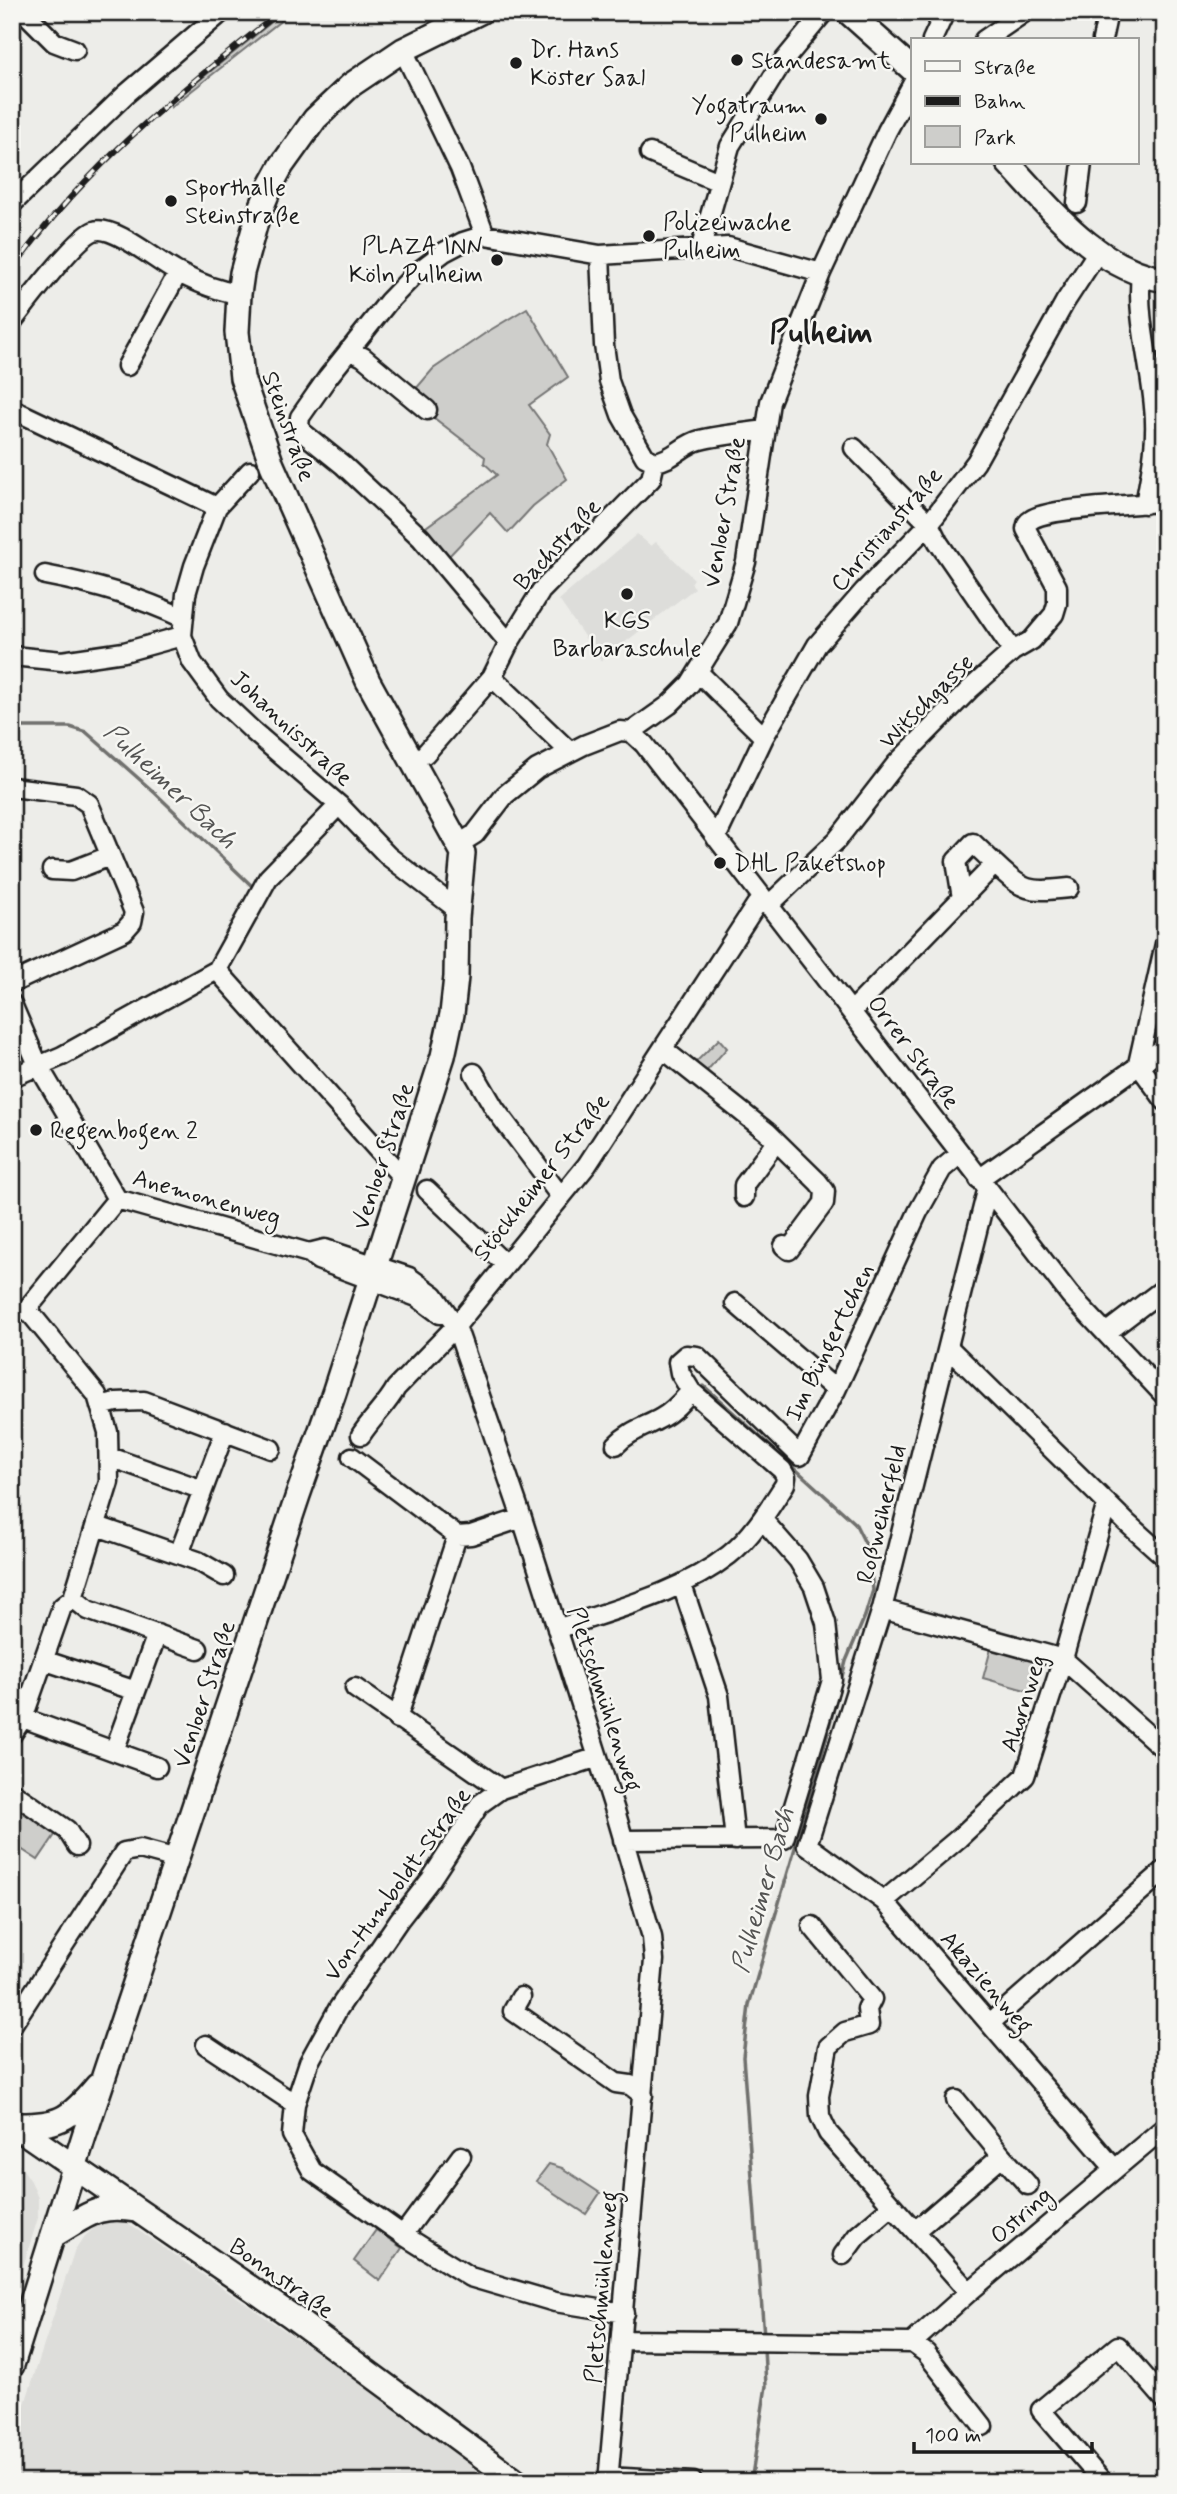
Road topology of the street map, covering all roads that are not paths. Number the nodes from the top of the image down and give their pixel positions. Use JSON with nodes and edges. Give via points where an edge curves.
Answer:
{"nodes":[{"id":1,"x":24,"y":12,"type":"edge"},
{"id":2,"x":222,"y":12,"type":"edge"},
{"id":3,"x":480,"y":12,"type":"edge"},
{"id":4,"x":824,"y":12,"type":"edge"},
{"id":5,"x":848,"y":12,"type":"edge"},
{"id":6,"x":945,"y":12,"type":"edge"},
{"id":7,"x":1025,"y":12,"type":"edge"},
{"id":8,"x":1108,"y":12,"type":"edge"},
{"id":9,"x":933,"y":38,"type":"edge"},
{"id":10,"x":987,"y":38,"type":"edge"},
{"id":11,"x":1102,"y":38,"type":"edge"},
{"id":12,"x":75,"y":50,"type":"dead end"},
{"id":13,"x":403,"y":50,"type":"junction"},
{"id":14,"x":911,"y":68,"type":"edge"},
{"id":15,"x":911,"y":87,"type":"edge"},
{"id":16,"x":650,"y":152,"type":"dead end"},
{"id":17,"x":1009,"y":164,"type":"edge"},
{"id":18,"x":1081,"y":169,"type":"edge"},
{"id":19,"x":719,"y":182,"type":"junction"},
{"id":20,"x":1077,"y":203,"type":"dead end"},
{"id":21,"x":12,"y":204,"type":"edge"},
{"id":22,"x":485,"y":235,"type":"junction"},
{"id":23,"x":701,"y":247,"type":"junction"},
{"id":24,"x":1097,"y":253,"type":"junction"},
{"id":25,"x":600,"y":255,"type":"junction"},
{"id":26,"x":178,"y":273,"type":"junction"},
{"id":27,"x":821,"y":273,"type":"junction"},
{"id":28,"x":1141,"y":276,"type":"junction"},
{"id":29,"x":1165,"y":280,"type":"edge"},
{"id":30,"x":239,"y":294,"type":"junction"},
{"id":31,"x":12,"y":322,"type":"edge"},
{"id":32,"x":349,"y":350,"type":"junction"},
{"id":33,"x":127,"y":366,"type":"dead end"},
{"id":34,"x":12,"y":409,"type":"edge"},
{"id":35,"x":427,"y":410,"type":"dead end"},
{"id":36,"x":766,"y":430,"type":"junction"},
{"id":37,"x":854,"y":448,"type":"dead end"},
{"id":38,"x":655,"y":462,"type":"junction"},
{"id":39,"x":250,"y":471,"type":"dead end"},
{"id":40,"x":1165,"y":501,"type":"edge"},
{"id":41,"x":1145,"y":504,"type":"junction"},
{"id":42,"x":217,"y":507,"type":"junction"},
{"id":43,"x":929,"y":524,"type":"junction"},
{"id":44,"x":45,"y":575,"type":"dead end"},
{"id":45,"x":183,"y":627,"type":"junction"},
{"id":46,"x":509,"y":643,"type":"junction"},
{"id":47,"x":1013,"y":651,"type":"junction"},
{"id":48,"x":12,"y":656,"type":"edge"},
{"id":49,"x":698,"y":672,"type":"junction"},
{"id":50,"x":492,"y":677,"type":"junction"},
{"id":51,"x":631,"y":732,"type":"junction"},
{"id":52,"x":764,"y":737,"type":"junction"},
{"id":53,"x":569,"y":751,"type":"junction"},
{"id":54,"x":425,"y":754,"type":"dead end"},
{"id":55,"x":12,"y":788,"type":"edge"},
{"id":56,"x":339,"y":805,"type":"junction"},
{"id":57,"x":716,"y":838,"type":"junction"},
{"id":58,"x":458,"y":844,"type":"junction"},
{"id":59,"x":110,"y":856,"type":"junction"},
{"id":60,"x":995,"y":864,"type":"junction"},
{"id":61,"x":52,"y":870,"type":"dead end"},
{"id":62,"x":1069,"y":888,"type":"dead end"},
{"id":63,"x":962,"y":898,"type":"junction"},
{"id":64,"x":766,"y":903,"type":"junction"},
{"id":65,"x":458,"y":910,"type":"junction"},
{"id":66,"x":1165,"y":944,"type":"edge"},
{"id":67,"x":217,"y":970,"type":"junction"},
{"id":68,"x":12,"y":983,"type":"edge"},
{"id":69,"x":12,"y":1004,"type":"edge"},
{"id":70,"x":852,"y":1011,"type":"junction"},
{"id":71,"x":12,"y":1031,"type":"edge"},
{"id":72,"x":1165,"y":1047,"type":"edge"},
{"id":73,"x":664,"y":1049,"type":"junction"},
{"id":74,"x":1138,"y":1064,"type":"junction"},
{"id":75,"x":38,"y":1065,"type":"junction"},
{"id":76,"x":474,"y":1073,"type":"dead end"},
{"id":77,"x":12,"y":1077,"type":"edge"},
{"id":78,"x":1165,"y":1101,"type":"edge"},
{"id":79,"x":776,"y":1142,"type":"junction"},
{"id":80,"x":960,"y":1154,"type":"junction"},
{"id":81,"x":403,"y":1178,"type":"junction"},
{"id":82,"x":983,"y":1185,"type":"junction"},
{"id":83,"x":427,"y":1191,"type":"dead end"},
{"id":84,"x":561,"y":1197,"type":"junction"},
{"id":85,"x":744,"y":1197,"type":"dead end"},
{"id":86,"x":117,"y":1199,"type":"junction"},
{"id":87,"x":784,"y":1246,"type":"dead end"},
{"id":88,"x":505,"y":1264,"type":"junction"},
{"id":89,"x":373,"y":1272,"type":"junction"},
{"id":90,"x":1165,"y":1288,"type":"edge"},
{"id":91,"x":735,"y":1303,"type":"dead end"},
{"id":92,"x":20,"y":1310,"type":"edge"},
{"id":93,"x":456,"y":1326,"type":"junction"},
{"id":94,"x":1106,"y":1333,"type":"junction"},
{"id":95,"x":949,"y":1348,"type":"junction"},
{"id":96,"x":836,"y":1390,"type":"junction"},
{"id":97,"x":691,"y":1391,"type":"junction"},
{"id":98,"x":1165,"y":1396,"type":"edge"},
{"id":99,"x":100,"y":1406,"type":"junction"},
{"id":100,"x":225,"y":1431,"type":"junction"},
{"id":101,"x":361,"y":1435,"type":"dead end"},
{"id":102,"x":616,"y":1445,"type":"dead end"},
{"id":103,"x":271,"y":1449,"type":"dead end"},
{"id":104,"x":110,"y":1457,"type":"junction"},
{"id":105,"x":352,"y":1457,"type":"dead end"},
{"id":106,"x":203,"y":1490,"type":"junction"},
{"id":107,"x":1107,"y":1503,"type":"junction"},
{"id":108,"x":522,"y":1518,"type":"junction"},
{"id":109,"x":762,"y":1519,"type":"junction"},
{"id":110,"x":97,"y":1526,"type":"junction"},
{"id":111,"x":457,"y":1536,"type":"junction"},
{"id":112,"x":179,"y":1554,"type":"junction"},
{"id":113,"x":1165,"y":1557,"type":"edge"},
{"id":114,"x":224,"y":1576,"type":"dead end"},
{"id":115,"x":682,"y":1585,"type":"junction"},
{"id":116,"x":73,"y":1598,"type":"junction"},
{"id":117,"x":882,"y":1609,"type":"junction"},
{"id":118,"x":557,"y":1629,"type":"junction"},
{"id":119,"x":157,"y":1634,"type":"junction"},
{"id":120,"x":198,"y":1649,"type":"dead end"},
{"id":121,"x":1063,"y":1659,"type":"junction"},
{"id":122,"x":43,"y":1660,"type":"junction"},
{"id":123,"x":355,"y":1688,"type":"dead end"},
{"id":124,"x":136,"y":1692,"type":"junction"},
{"id":125,"x":23,"y":1717,"type":"junction"},
{"id":126,"x":397,"y":1719,"type":"junction"},
{"id":127,"x":12,"y":1734,"type":"edge"},
{"id":128,"x":1165,"y":1750,"type":"edge"},
{"id":129,"x":114,"y":1751,"type":"junction"},
{"id":130,"x":598,"y":1757,"type":"junction"},
{"id":131,"x":157,"y":1767,"type":"dead end"},
{"id":132,"x":501,"y":1789,"type":"junction"},
{"id":133,"x":12,"y":1792,"type":"edge"},
{"id":134,"x":623,"y":1840,"type":"junction"},
{"id":135,"x":735,"y":1840,"type":"junction"},
{"id":136,"x":807,"y":1845,"type":"joint"},
{"id":137,"x":78,"y":1846,"type":"dead end"},
{"id":138,"x":177,"y":1859,"type":"junction"},
{"id":139,"x":1165,"y":1870,"type":"edge"},
{"id":140,"x":884,"y":1902,"type":"junction"},
{"id":141,"x":811,"y":1926,"type":"dead end"},
{"id":142,"x":521,"y":1997,"type":"dead end"},
{"id":143,"x":990,"y":2023,"type":"junction"},
{"id":144,"x":12,"y":2025,"type":"edge"},
{"id":145,"x":206,"y":2045,"type":"dead end"},
{"id":146,"x":104,"y":2078,"type":"junction"},
{"id":147,"x":643,"y":2095,"type":"junction"},
{"id":148,"x":956,"y":2100,"type":"dead end"},
{"id":149,"x":295,"y":2104,"type":"junction"},
{"id":150,"x":13,"y":2125,"type":"edge"},
{"id":151,"x":1165,"y":2127,"type":"edge"},
{"id":152,"x":461,"y":2156,"type":"dead end"},
{"id":153,"x":1002,"y":2156,"type":"junction"},
{"id":154,"x":75,"y":2167,"type":"junction"},
{"id":155,"x":1114,"y":2168,"type":"junction"},
{"id":156,"x":1028,"y":2185,"type":"dead end"},
{"id":157,"x":892,"y":2206,"type":"junction"},
{"id":158,"x":139,"y":2210,"type":"junction"},
{"id":159,"x":915,"y":2231,"type":"junction"},
{"id":160,"x":54,"y":2235,"type":"junction"},
{"id":161,"x":403,"y":2235,"type":"junction"},
{"id":162,"x":843,"y":2255,"type":"dead end"},
{"id":163,"x":970,"y":2292,"type":"junction"},
{"id":164,"x":624,"y":2313,"type":"junction"},
{"id":165,"x":622,"y":2340,"type":"junction"},
{"id":166,"x":912,"y":2343,"type":"junction"},
{"id":167,"x":12,"y":2365,"type":"edge"},
{"id":168,"x":1165,"y":2400,"type":"edge"},
{"id":169,"x":983,"y":2426,"type":"dead end"},
{"id":170,"x":608,"y":2480,"type":"edge"},
{"id":171,"x":517,"y":2482,"type":"edge"},
{"id":172,"x":693,"y":2482,"type":"edge"},
{"id":173,"x":1103,"y":2482,"type":"edge"}],
"edges":[{"from":1,"to":12,"type":"street","via":[[54,43]]},
{"from":2,"to":21,"type":"street","via":[[125,95]]},
{"from":3,"to":13,"type":"main road","name":"Steinstraße"},
{"from":4,"to":19,"type":"street","via":[[781,64],[730,146]]},
{"from":5,"to":14,"type":"main road"},
{"from":6,"to":9,"type":"street"},
{"from":7,"to":10,"type":"street"},
{"from":8,"to":11,"type":"street"},
{"from":13,"to":22,"type":"street","via":[[460,168]]},
{"from":13,"to":30,"type":"main road","name":"Steinstraße","via":[[351,85],[315,119],[282,165],[257,219]]},
{"from":15,"to":27,"type":"street","name":"Venloer Straße"},
{"from":16,"to":19,"type":"street"},
{"from":17,"to":24,"type":"main road"},
{"from":18,"to":20,"type":"street"},
{"from":19,"to":23,"type":"street"},
{"from":22,"to":25,"type":"street"},
{"from":22,"to":32,"type":"street","via":[[444,252],[415,274]]},
{"from":23,"to":25,"type":"street"},
{"from":23,"to":27,"type":"street","via":[[728,247]]},
{"from":24,"to":28,"type":"main road"},
{"from":24,"to":43,"type":"street","name":"Christianstraße","via":[[976,462]]},
{"from":25,"to":38,"type":"street","via":[[609,381],[621,415],[645,457]]},
{"from":26,"to":30,"type":"street","via":[[222,292]]},
{"from":26,"to":31,"type":"street","via":[[120,237],[96,230],[75,247]]},
{"from":26,"to":33,"type":"street"},
{"from":27,"to":36,"type":"street","name":"Venloer Straße","via":[[770,402]]},
{"from":28,"to":29,"type":"main road"},
{"from":28,"to":41,"type":"street","via":[[1156,426]]},
{"from":30,"to":58,"type":"main road","name":"Steinstraße","via":[[242,378],[272,465],[380,704]]},
{"from":32,"to":35,"type":"street"},
{"from":32,"to":46,"type":"street","via":[[300,417],[302,432],[421,538]]},
{"from":34,"to":42,"type":"street"},
{"from":36,"to":38,"type":"street","via":[[699,440]]},
{"from":36,"to":49,"type":"street","name":"Venloer Straße","via":[[736,600],[728,623]]},
{"from":37,"to":43,"type":"street"},
{"from":38,"to":46,"type":"street","name":"Bachstraße","via":[[651,479],[541,592]]},
{"from":39,"to":42,"type":"street"},
{"from":40,"to":41,"type":"street"},
{"from":41,"to":47,"type":"street","name":"Witschgasse","via":[[1066,511],[1027,523],[1057,587],[1057,604],[1032,640]]},
{"from":42,"to":45,"type":"street","via":[[186,594]]},
{"from":43,"to":47,"type":"street"},
{"from":43,"to":52,"type":"street","name":"Christianstraße","via":[[817,645]]},
{"from":44,"to":45,"type":"street","via":[[135,597]]},
{"from":45,"to":48,"type":"street","via":[[124,652],[62,661]]},
{"from":45,"to":56,"type":"street","name":"Johannisstraße","via":[[192,663],[219,699]]},
{"from":46,"to":50,"type":"street","name":"Bachstraße"},
{"from":47,"to":64,"type":"street","name":"Witschgasse","via":[[896,764],[836,840]]},
{"from":49,"to":51,"type":"street","name":"Venloer Straße","via":[[668,705]]},
{"from":49,"to":52,"type":"street"},
{"from":50,"to":53,"type":"street"},
{"from":50,"to":54,"type":"street","name":"Bachstraße"},
{"from":51,"to":53,"type":"street","name":"Venloer Straße","via":[[620,731]]},
{"from":51,"to":57,"type":"street","name":"Orrer Straße"},
{"from":52,"to":57,"type":"street","name":"Christianstraße"},
{"from":53,"to":58,"type":"street","name":"Venloer Straße","via":[[516,784],[475,834]]},
{"from":55,"to":59,"type":"street","via":[[76,795],[89,804]]},
{"from":56,"to":65,"type":"street","name":"Johannisstraße","via":[[388,856]]},
{"from":56,"to":67,"type":"street","via":[[268,878]]},
{"from":57,"to":64,"type":"street","name":"Orrer Straße"},
{"from":58,"to":65,"type":"main road","name":"Venloer Straße","via":[[463,853]]},
{"from":59,"to":61,"type":"street","via":[[71,871]]},
{"from":59,"to":68,"type":"street","via":[[134,912],[132,922],[124,931]]},
{"from":60,"to":62,"type":"street","via":[[1033,892]]},
{"from":60,"to":63,"type":"street"},
{"from":60,"to":63,"type":"street","via":[[974,843],[956,861]]},
{"from":63,"to":70,"type":"street"},
{"from":64,"to":70,"type":"street","name":"Orrer Straße"},
{"from":64,"to":73,"type":"street","name":"Stöckheimer Straße","via":[[756,905]]},
{"from":65,"to":81,"type":"main road","name":"Venloer Straße","via":[[452,1014]]},
{"from":66,"to":74,"type":"street"},
{"from":67,"to":75,"type":"street"},
{"from":67,"to":81,"type":"street"},
{"from":69,"to":75,"type":"street"},
{"from":70,"to":80,"type":"street","name":"Orrer Straße"},
{"from":71,"to":75,"type":"street"},
{"from":72,"to":74,"type":"street"},
{"from":73,"to":79,"type":"street"},
{"from":73,"to":84,"type":"street","name":"Stöckheimer Straße"},
{"from":74,"to":78,"type":"street"},
{"from":74,"to":82,"type":"street"},
{"from":75,"to":77,"type":"street"},
{"from":75,"to":86,"type":"street","name":"Anemonenweg"},
{"from":76,"to":84,"type":"street"},
{"from":79,"to":85,"type":"street","via":[[744,1185]]},
{"from":79,"to":87,"type":"street","via":[[825,1191],[824,1203],[796,1241],[789,1250]]},
{"from":80,"to":82,"type":"street","name":"Orrer Straße"},
{"from":80,"to":96,"type":"street","name":"Im Büngertchen","via":[[942,1169],[918,1212]]},
{"from":81,"to":89,"type":"main road","name":"Venloer Straße"},
{"from":82,"to":94,"type":"street","name":"Orrer Straße"},
{"from":82,"to":95,"type":"street","name":"Roßweiherfeld"},
{"from":83,"to":88,"type":"street"},
{"from":84,"to":88,"type":"street","name":"Stöckheimer Straße"},
{"from":86,"to":89,"type":"street","name":"Anemonenweg","via":[[309,1252],[318,1260]]},
{"from":86,"to":92,"type":"street"},
{"from":88,"to":93,"type":"street","name":"Stöckheimer Straße"},
{"from":89,"to":93,"type":"street"},
{"from":89,"to":138,"type":"main road","name":"Venloer Straße"},
{"from":90,"to":94,"type":"street"},
{"from":91,"to":96,"type":"street"},
{"from":92,"to":99,"type":"street","via":[[97,1395]]},
{"from":93,"to":101,"type":"street","name":"Stöckheimer Straße","via":[[396,1388]]},
{"from":93,"to":108,"type":"street","name":"Pletschmühlenweg"},
{"from":94,"to":98,"type":"street","name":"Orrer Straße"},
{"from":95,"to":107,"type":"street"},
{"from":95,"to":117,"type":"street","name":"Roßweiherfeld"},
{"from":96,"to":97,"type":"street","name":"Im Büngertchen","via":[[800,1456],[698,1356],[686,1354],[678,1362]]},
{"from":97,"to":102,"type":"street","via":[[662,1418],[625,1435]]},
{"from":97,"to":109,"type":"street","name":"Im Büngertchen","via":[[786,1477]]},
{"from":99,"to":100,"type":"street","via":[[144,1401]]},
{"from":99,"to":104,"type":"street"},
{"from":100,"to":103,"type":"street"},
{"from":100,"to":106,"type":"street"},
{"from":104,"to":106,"type":"street"},
{"from":104,"to":110,"type":"street","via":[[109,1482]]},
{"from":105,"to":111,"type":"street"},
{"from":106,"to":112,"type":"street"},
{"from":107,"to":113,"type":"street"},
{"from":107,"to":121,"type":"street","name":"Ahornweg"},
{"from":108,"to":111,"type":"street"},
{"from":108,"to":118,"type":"street","name":"Pletschmühlenweg"},
{"from":109,"to":115,"type":"street","name":"Im Büngertchen","via":[[730,1554]]},
{"from":109,"to":135,"type":"street","via":[[798,1560],[814,1587],[825,1623],[832,1680],[784,1839]]},
{"from":110,"to":112,"type":"street"},
{"from":110,"to":116,"type":"street"},
{"from":111,"to":126,"type":"street"},
{"from":112,"to":114,"type":"street"},
{"from":115,"to":118,"type":"street","name":"Im Büngertchen"},
{"from":115,"to":135,"type":"street","via":[[719,1696]]},
{"from":116,"to":119,"type":"street","via":[[88,1609]]},
{"from":116,"to":122,"type":"street","via":[[62,1607]]},
{"from":117,"to":121,"type":"street"},
{"from":117,"to":136,"type":"street","name":"Roßweiherfeld"},
{"from":118,"to":130,"type":"street","name":"Pletschmühlenweg"},
{"from":119,"to":120,"type":"street"},
{"from":119,"to":124,"type":"street"},
{"from":121,"to":128,"type":"street"},
{"from":121,"to":140,"type":"street","name":"Ahornweg","via":[[1025,1776]]},
{"from":122,"to":124,"type":"street"},
{"from":122,"to":125,"type":"street"},
{"from":123,"to":126,"type":"street"},
{"from":124,"to":129,"type":"street"},
{"from":125,"to":127,"type":"street"},
{"from":125,"to":129,"type":"street"},
{"from":126,"to":132,"type":"street"},
{"from":129,"to":131,"type":"street"},
{"from":130,"to":132,"type":"street","name":"Von-Humboldt-Straße"},
{"from":130,"to":134,"type":"street","name":"Pletschmühlenweg"},
{"from":132,"to":149,"type":"street","name":"Von-Humboldt-Straße","via":[[480,1804],[338,2008],[309,2062]]},
{"from":133,"to":137,"type":"street","via":[[68,1830]]},
{"from":134,"to":135,"type":"street"},
{"from":134,"to":147,"type":"street","name":"Pletschmühlenweg","via":[[652,1937],[654,1960]]},
{"from":136,"to":140,"type":"street","name":"Akazienweg"},
{"from":138,"to":144,"type":"street","via":[[140,1849],[124,1852]]},
{"from":138,"to":146,"type":"main road","name":"Venloer Straße"},
{"from":139,"to":143,"type":"street"},
{"from":140,"to":143,"type":"street","name":"Akazienweg"},
{"from":141,"to":157,"type":"street","via":[[872,1999],[867,2009],[869,2025],[845,2032],[828,2047],[820,2116],[828,2133]]},
{"from":142,"to":147,"type":"street","via":[[513,2011],[616,2083],[631,2085]]},
{"from":143,"to":155,"type":"street","name":"Akazienweg"},
{"from":145,"to":149,"type":"street"},
{"from":146,"to":150,"type":"main road","via":[[65,2118]]},
{"from":146,"to":154,"type":"main road","name":"Venloer Straße"},
{"from":147,"to":164,"type":"street","name":"Pletschmühlenweg"},
{"from":148,"to":153,"type":"street"},
{"from":149,"to":161,"type":"street","name":"Von-Humboldt-Straße","via":[[292,2135],[312,2171]]},
{"from":150,"to":154,"type":"main road","name":"Bonnstraße"},
{"from":151,"to":155,"type":"street","name":"Ostring"},
{"from":152,"to":161,"type":"street"},
{"from":153,"to":156,"type":"street"},
{"from":153,"to":159,"type":"street"},
{"from":154,"to":158,"type":"main road","name":"Bonnstraße"},
{"from":154,"to":160,"type":"main road","name":"Venloer Straße"},
{"from":155,"to":163,"type":"street","name":"Ostring"},
{"from":157,"to":159,"type":"street"},
{"from":157,"to":162,"type":"street","via":[[857,2236]]},
{"from":158,"to":160,"type":"main road","via":[[103,2209]]},
{"from":158,"to":171,"type":"main road","name":"Bonnstraße"},
{"from":159,"to":163,"type":"street"},
{"from":160,"to":167,"type":"main road","name":"Venloer Straße"},
{"from":161,"to":164,"type":"street","name":"Von-Humboldt-Straße","via":[[470,2277],[555,2302]]},
{"from":163,"to":166,"type":"street","name":"Ostring"},
{"from":164,"to":165,"type":"street","name":"Pletschmühlenweg"},
{"from":165,"to":166,"type":"street"},
{"from":165,"to":170,"type":"street","name":"Pletschmühlenweg"},
{"from":166,"to":169,"type":"street","via":[[926,2353]]},
{"from":168,"to":173,"type":"street","via":[[1118,2346],[1041,2410]]},
{"from":170,"to":172,"type":"street"}]}
